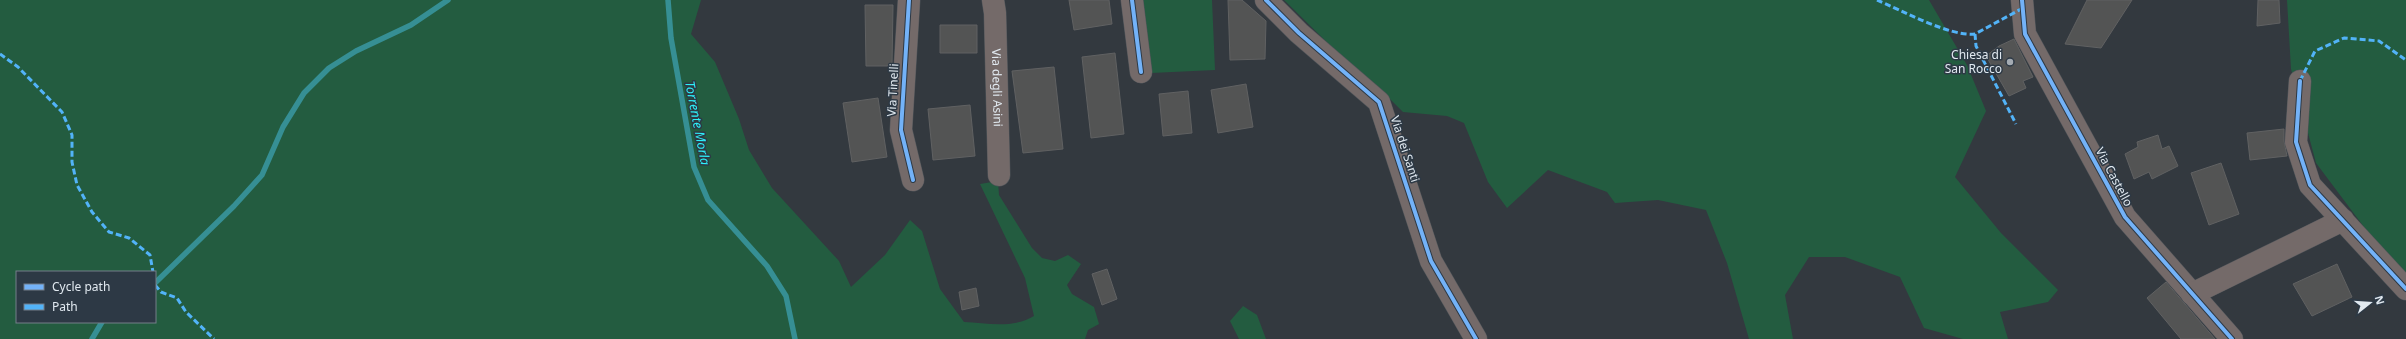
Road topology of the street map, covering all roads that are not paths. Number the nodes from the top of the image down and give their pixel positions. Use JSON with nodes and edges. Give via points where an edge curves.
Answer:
{"nodes":[{"id":1,"x":909,"y":0,"type":"edge"},
{"id":2,"x":993,"y":0,"type":"edge"},
{"id":3,"x":1132,"y":0,"type":"edge"},
{"id":4,"x":1266,"y":0,"type":"edge"},
{"id":5,"x":2022,"y":0,"type":"edge"},
{"id":6,"x":1141,"y":72,"type":"dead end"},
{"id":7,"x":2300,"y":81,"type":"dead end"},
{"id":8,"x":999,"y":175,"type":"dead end"},
{"id":9,"x":913,"y":180,"type":"dead end"},
{"id":10,"x":2343,"y":220,"type":"junction"},
{"id":11,"x":2406,"y":289,"type":"edge"},
{"id":12,"x":2192,"y":294,"type":"junction"},
{"id":13,"x":1476,"y":339,"type":"edge"},
{"id":14,"x":2232,"y":339,"type":"edge"}],
"edges":[{"from":1,"to":9,"type":"street","name":"Via Tinelli","via":[[901,130]]},
{"from":2,"to":8,"type":"street","name":"Via degli Asini"},
{"from":3,"to":6,"type":"street"},
{"from":4,"to":13,"type":"street","name":"Via dei Santi","via":[[1299,34],[1379,102],[1431,262]]},
{"from":5,"to":12,"type":"street","name":"Via Castello","via":[[2026,34],[2125,217]]},
{"from":7,"to":10,"type":"street","via":[[2296,142],[2310,184]]},
{"from":10,"to":11,"type":"street"},
{"from":10,"to":12,"type":"street"},
{"from":12,"to":14,"type":"street","name":"Via Castello"}]}
